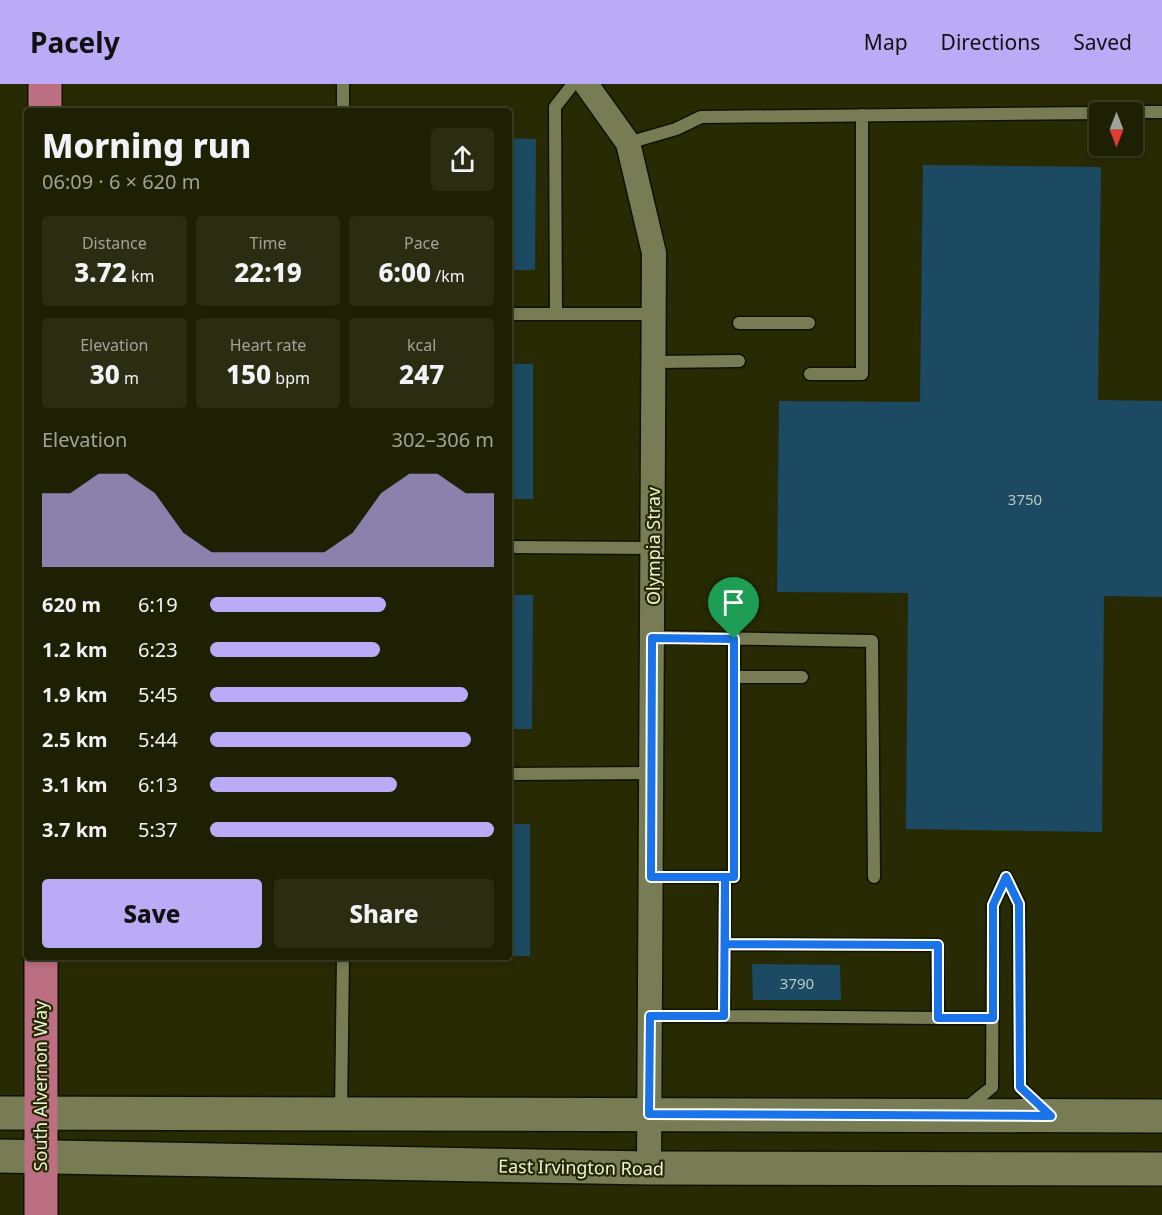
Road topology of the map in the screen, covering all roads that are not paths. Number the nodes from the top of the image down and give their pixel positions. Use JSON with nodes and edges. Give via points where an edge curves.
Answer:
{"nodes":[{"id":1,"x":45,"y":84,"type":"edge"},
{"id":2,"x":343,"y":84,"type":"edge"},
{"id":3,"x":573,"y":84,"type":"edge"},
{"id":4,"x":586,"y":84,"type":"edge"},
{"id":5,"x":45,"y":108,"type":"edge"},
{"id":6,"x":343,"y":108,"type":"edge"},
{"id":7,"x":1143,"y":112,"type":"edge"},
{"id":8,"x":1162,"y":112,"type":"edge"},
{"id":9,"x":1089,"y":113,"type":"edge"},
{"id":10,"x":862,"y":115,"type":"junction"},
{"id":11,"x":628,"y":143,"type":"junction"},
{"id":12,"x":512,"y":314,"type":"edge"},
{"id":13,"x":556,"y":314,"type":"junction"},
{"id":14,"x":654,"y":314,"type":"junction"},
{"id":15,"x":809,"y":322,"type":"dead end"},
{"id":16,"x":739,"y":323,"type":"dead end"},
{"id":17,"x":739,"y":361,"type":"dead end"},
{"id":18,"x":654,"y":362,"type":"junction"},
{"id":19,"x":810,"y":374,"type":"dead end"},
{"id":20,"x":512,"y":547,"type":"edge"},
{"id":21,"x":653,"y":548,"type":"junction"},
{"id":22,"x":652,"y":638,"type":"junction"},
{"id":23,"x":734,"y":639,"type":"junction"},
{"id":24,"x":735,"y":677,"type":"junction"},
{"id":25,"x":802,"y":677,"type":"dead end"},
{"id":26,"x":651,"y":773,"type":"junction"},
{"id":27,"x":512,"y":774,"type":"edge"},
{"id":28,"x":651,"y":877,"type":"junction"},
{"id":29,"x":725,"y":877,"type":"junction"},
{"id":30,"x":874,"y":877,"type":"dead end"},
{"id":31,"x":725,"y":944,"type":"junction"},
{"id":32,"x":41,"y":960,"type":"edge"},
{"id":33,"x":343,"y":960,"type":"edge"},
{"id":34,"x":650,"y":1016,"type":"junction"},
{"id":35,"x":724,"y":1016,"type":"junction"},
{"id":36,"x":938,"y":1018,"type":"junction"},
{"id":37,"x":993,"y":1018,"type":"junction"},
{"id":38,"x":0,"y":1113,"type":"edge"},
{"id":39,"x":39,"y":1113,"type":"junction"},
{"id":40,"x":341,"y":1114,"type":"junction"},
{"id":41,"x":649,"y":1114,"type":"junction"},
{"id":42,"x":958,"y":1115,"type":"junction"},
{"id":43,"x":1051,"y":1116,"type":"junction"},
{"id":44,"x":1162,"y":1116,"type":"edge"},
{"id":45,"x":0,"y":1156,"type":"edge"},
{"id":46,"x":40,"y":1156,"type":"junction"},
{"id":47,"x":649,"y":1168,"type":"junction"},
{"id":48,"x":1162,"y":1169,"type":"edge"},
{"id":49,"x":41,"y":1215,"type":"edge"}],
"edges":[{"from":1,"to":5,"type":"main road"},
{"from":2,"to":6,"type":"lane"},
{"from":3,"to":13,"type":"lane","via":[[555,107]]},
{"from":4,"to":11,"type":"street","name":"Olympia Strav"},
{"from":7,"to":8,"type":"lane"},
{"from":9,"to":10,"type":"lane"},
{"from":10,"to":11,"type":"lane","via":[[701,117]]},
{"from":10,"to":19,"type":"lane","via":[[862,374]]},
{"from":11,"to":14,"type":"street","name":"Olympia Strav","via":[[654,253]]},
{"from":12,"to":13,"type":"lane"},
{"from":13,"to":14,"type":"lane"},
{"from":14,"to":18,"type":"street","name":"Olympia Strav"},
{"from":15,"to":16,"type":"lane"},
{"from":17,"to":18,"type":"lane"},
{"from":18,"to":21,"type":"street","name":"Olympia Strav"},
{"from":20,"to":21,"type":"lane"},
{"from":21,"to":22,"type":"street","name":"Olympia Strav"},
{"from":22,"to":23,"type":"lane"},
{"from":22,"to":26,"type":"street","name":"Olympia Strav"},
{"from":23,"to":24,"type":"lane"},
{"from":23,"to":30,"type":"lane","via":[[872,641]]},
{"from":24,"to":25,"type":"lane"},
{"from":24,"to":29,"type":"lane","via":[[734,877]]},
{"from":26,"to":27,"type":"lane"},
{"from":26,"to":28,"type":"street","name":"Olympia Strav"},
{"from":28,"to":29,"type":"lane"},
{"from":28,"to":34,"type":"street","name":"Olympia Strav"},
{"from":29,"to":31,"type":"lane"},
{"from":31,"to":35,"type":"lane"},
{"from":31,"to":36,"type":"lane","via":[[938,945]]},
{"from":32,"to":39,"type":"main road","name":"South Alvernon Way"},
{"from":33,"to":40,"type":"lane"},
{"from":34,"to":35,"type":"lane"},
{"from":34,"to":41,"type":"street","name":"Olympia Strav"},
{"from":35,"to":36,"type":"lane"},
{"from":36,"to":37,"type":"lane"},
{"from":37,"to":42,"type":"lane","via":[[992,1087]]},
{"from":37,"to":43,"type":"lane","via":[[993,905],[1006,877],[1019,904],[1020,1087]]},
{"from":38,"to":39,"type":"main road"},
{"from":39,"to":40,"type":"main road"},
{"from":39,"to":46,"type":"main road","name":"South Alvernon Way"},
{"from":40,"to":41,"type":"main road"},
{"from":41,"to":42,"type":"main road"},
{"from":41,"to":47,"type":"street","name":"Olympia Strav"},
{"from":42,"to":43,"type":"main road"},
{"from":43,"to":44,"type":"main road"},
{"from":45,"to":46,"type":"main road","name":"East Irvington Road"},
{"from":46,"to":47,"type":"main road","name":"East Irvington Road"},
{"from":46,"to":49,"type":"main road","name":"South Alvernon Way"},
{"from":47,"to":48,"type":"main road","name":"East Irvington Road"}]}
